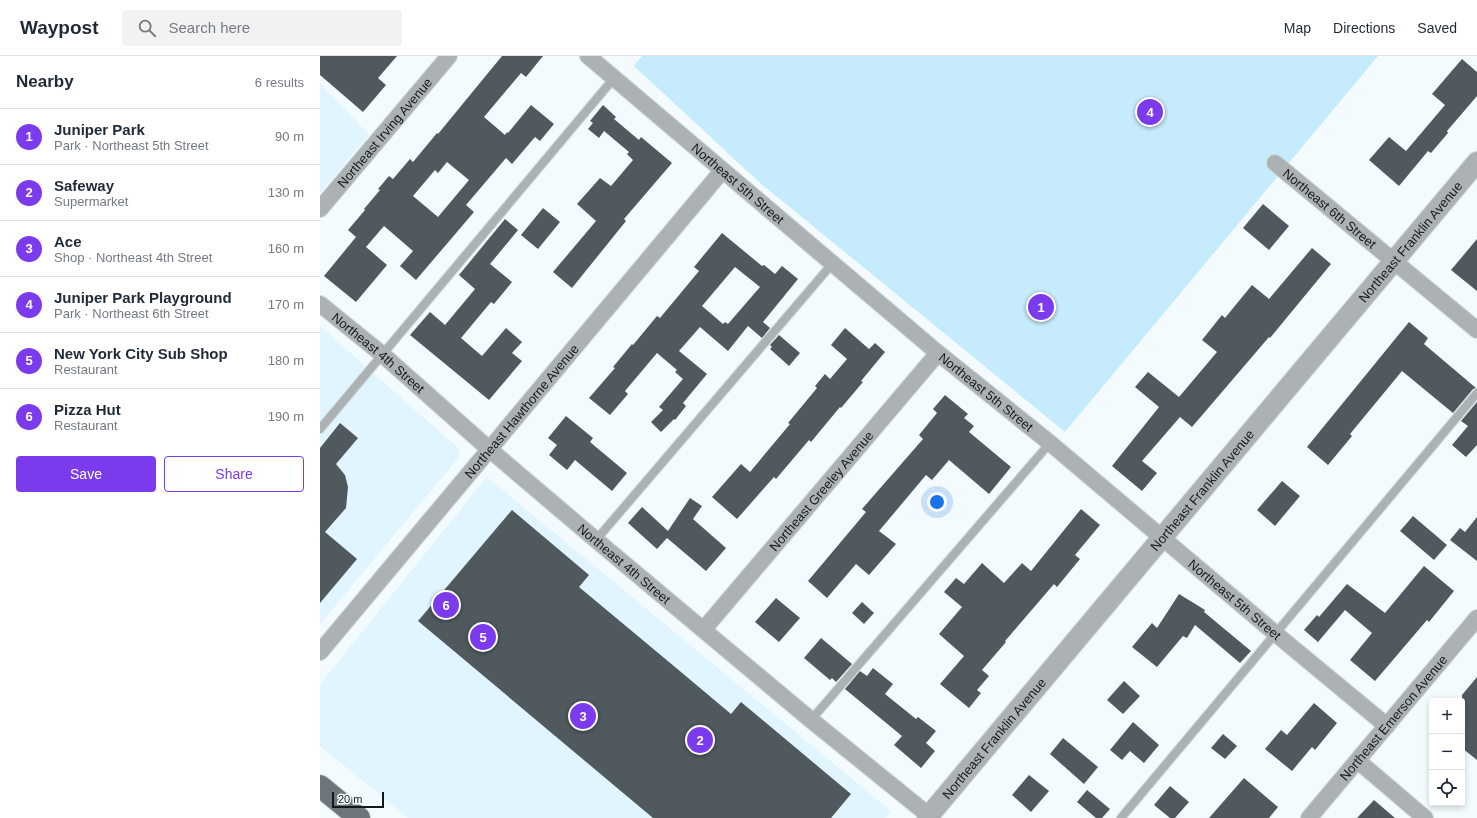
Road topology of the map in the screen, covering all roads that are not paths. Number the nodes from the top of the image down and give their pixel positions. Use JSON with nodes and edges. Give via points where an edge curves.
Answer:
{"nodes":[{"id":1,"x":449,"y":56,"type":"edge"},
{"id":2,"x":588,"y":56,"type":"edge"},
{"id":3,"x":614,"y":78,"type":"junction"},
{"id":4,"x":1477,"y":162,"type":"edge"},
{"id":5,"x":1275,"y":163,"type":"dead end"},
{"id":6,"x":722,"y":171,"type":"junction"},
{"id":7,"x":320,"y":209,"type":"edge"},
{"id":8,"x":1394,"y":261,"type":"junction"},
{"id":9,"x":832,"y":264,"type":"junction"},
{"id":10,"x":320,"y":304,"type":"edge"},
{"id":11,"x":1477,"y":330,"type":"edge"},
{"id":12,"x":938,"y":352,"type":"junction"},
{"id":13,"x":383,"y":355,"type":"junction"},
{"id":14,"x":1477,"y":393,"type":"edge"},
{"id":15,"x":320,"y":429,"type":"edge"},
{"id":16,"x":1050,"y":443,"type":"junction"},
{"id":17,"x":489,"y":449,"type":"junction"},
{"id":18,"x":1162,"y":537,"type":"junction"},
{"id":19,"x":596,"y":540,"type":"junction"},
{"id":20,"x":1477,"y":618,"type":"edge"},
{"id":21,"x":704,"y":629,"type":"junction"},
{"id":22,"x":1276,"y":634,"type":"junction"},
{"id":23,"x":320,"y":652,"type":"edge"},
{"id":24,"x":812,"y":720,"type":"junction"},
{"id":25,"x":1387,"y":726,"type":"junction"},
{"id":26,"x":1358,"y":761,"type":"junction"},
{"id":27,"x":320,"y":786,"type":"edge"},
{"id":28,"x":930,"y":817,"type":"edge"},
{"id":29,"x":359,"y":818,"type":"edge"},
{"id":30,"x":1122,"y":818,"type":"edge"},
{"id":31,"x":1309,"y":818,"type":"edge"},
{"id":32,"x":1425,"y":818,"type":"edge"}],
"edges":[{"from":1,"to":7,"type":"street","name":"Northeast Irving Avenue"},
{"from":2,"to":3,"type":"street","name":"Northeast 5th Street"},
{"from":3,"to":6,"type":"street","name":"Northeast 5th Street"},
{"from":3,"to":13,"type":"lane"},
{"from":4,"to":8,"type":"street","name":"Northeast Franklin Avenue"},
{"from":5,"to":8,"type":"street","name":"Northeast 6th Street"},
{"from":6,"to":9,"type":"street","name":"Northeast 5th Street"},
{"from":6,"to":17,"type":"street","name":"Northeast Hawthorne Avenue"},
{"from":8,"to":11,"type":"street","name":"Northeast 6th Street"},
{"from":8,"to":18,"type":"street","name":"Northeast Franklin Avenue"},
{"from":9,"to":12,"type":"street","name":"Northeast 5th Street"},
{"from":9,"to":19,"type":"lane"},
{"from":10,"to":13,"type":"street","name":"Northeast 4th Street"},
{"from":12,"to":16,"type":"street","name":"Northeast 5th Street"},
{"from":12,"to":21,"type":"street","name":"Northeast Greeley Avenue"},
{"from":13,"to":15,"type":"lane"},
{"from":13,"to":17,"type":"street","name":"Northeast 4th Street"},
{"from":14,"to":22,"type":"lane"},
{"from":16,"to":18,"type":"street","name":"Northeast 5th Street"},
{"from":16,"to":24,"type":"lane"},
{"from":17,"to":19,"type":"street","name":"Northeast 4th Street"},
{"from":17,"to":23,"type":"street","name":"Northeast Hawthorne Avenue"},
{"from":18,"to":22,"type":"street","name":"Northeast 5th Street"},
{"from":18,"to":28,"type":"street","name":"Northeast Franklin Avenue"},
{"from":19,"to":21,"type":"street","name":"Northeast 4th Street"},
{"from":20,"to":25,"type":"street","name":"Northeast Emerson Avenue"},
{"from":21,"to":24,"type":"street","name":"Northeast 4th Street"},
{"from":22,"to":25,"type":"street","name":"Northeast 5th Street"},
{"from":22,"to":30,"type":"lane"},
{"from":24,"to":28,"type":"street","name":"Northeast 4th Street"},
{"from":25,"to":26,"type":"street","name":"Northeast Emerson Avenue"},
{"from":26,"to":31,"type":"street","name":"Northeast Emerson Avenue"},
{"from":26,"to":32,"type":"street"},
{"from":27,"to":29,"type":"main road"}]}
